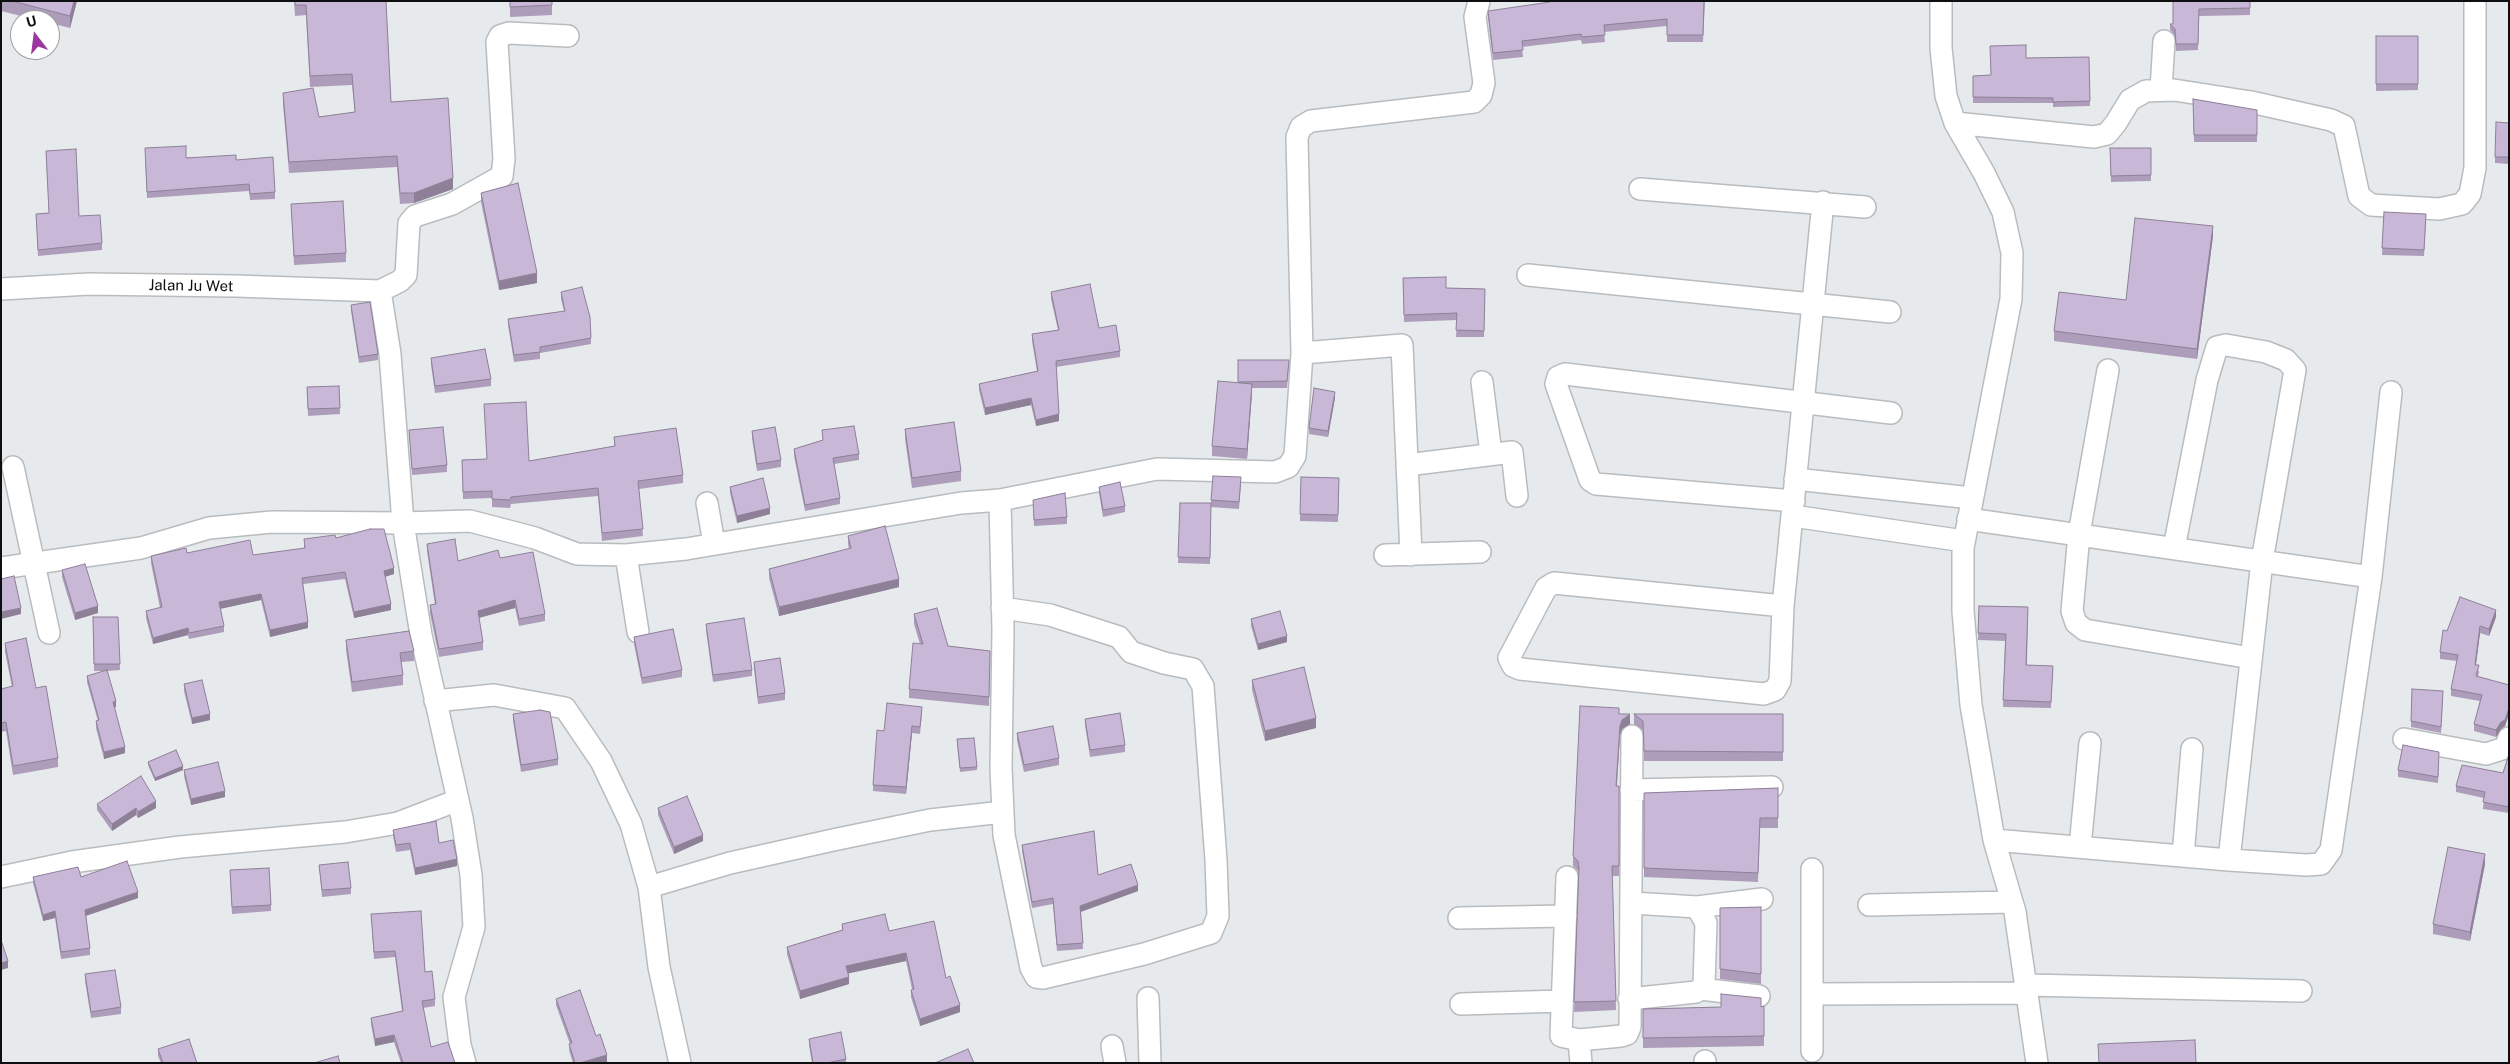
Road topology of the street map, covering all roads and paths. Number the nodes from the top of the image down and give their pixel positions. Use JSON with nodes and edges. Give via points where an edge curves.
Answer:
{"nodes":[{"id":1,"x":1479,"y":1,"type":"edge"},
{"id":2,"x":1941,"y":1,"type":"edge"},
{"id":3,"x":2475,"y":1,"type":"edge"},
{"id":4,"x":568,"y":36,"type":"dead end"},
{"id":5,"x":2164,"y":41,"type":"dead end"},
{"id":6,"x":2161,"y":90,"type":"junction"},
{"id":7,"x":1955,"y":123,"type":"junction"},
{"id":8,"x":1640,"y":189,"type":"dead end"},
{"id":9,"x":1823,"y":202,"type":"junction"},
{"id":10,"x":1865,"y":207,"type":"dead end"},
{"id":11,"x":1528,"y":275,"type":"dead end"},
{"id":12,"x":1,"y":289,"type":"edge"},
{"id":13,"x":380,"y":291,"type":"junction"},
{"id":14,"x":1813,"y":303,"type":"junction"},
{"id":15,"x":1890,"y":312,"type":"dead end"},
{"id":16,"x":1302,"y":353,"type":"junction"},
{"id":17,"x":2108,"y":370,"type":"dead end"},
{"id":18,"x":1482,"y":382,"type":"dead end"},
{"id":19,"x":2391,"y":392,"type":"dead end"},
{"id":20,"x":1803,"y":403,"type":"junction"},
{"id":21,"x":1891,"y":413,"type":"dead end"},
{"id":22,"x":1491,"y":454,"type":"junction"},
{"id":23,"x":1406,"y":465,"type":"junction"},
{"id":24,"x":13,"y":467,"type":"dead end"},
{"id":25,"x":1796,"y":479,"type":"junction"},
{"id":26,"x":1517,"y":496,"type":"dead end"},
{"id":27,"x":1972,"y":498,"type":"junction"},
{"id":28,"x":1000,"y":500,"type":"junction"},
{"id":29,"x":707,"y":503,"type":"dead end"},
{"id":30,"x":1794,"y":508,"type":"junction"},
{"id":31,"x":1968,"y":519,"type":"junction"},
{"id":32,"x":403,"y":523,"type":"junction"},
{"id":33,"x":2079,"y":534,"type":"junction"},
{"id":34,"x":1964,"y":541,"type":"junction"},
{"id":35,"x":714,"y":544,"type":"junction"},
{"id":36,"x":2174,"y":548,"type":"junction"},
{"id":37,"x":1480,"y":552,"type":"dead end"},
{"id":38,"x":626,"y":555,"type":"junction"},
{"id":39,"x":1385,"y":555,"type":"dead end"},
{"id":40,"x":1411,"y":555,"type":"junction"},
{"id":41,"x":2262,"y":561,"type":"junction"},
{"id":42,"x":34,"y":563,"type":"junction"},
{"id":43,"x":1,"y":568,"type":"edge"},
{"id":44,"x":2372,"y":577,"type":"junction"},
{"id":45,"x":1783,"y":606,"type":"junction"},
{"id":46,"x":1002,"y":608,"type":"junction"},
{"id":47,"x":638,"y":632,"type":"dead end"},
{"id":48,"x":49,"y":633,"type":"dead end"},
{"id":49,"x":2251,"y":658,"type":"junction"},
{"id":50,"x":435,"y":701,"type":"junction"},
{"id":51,"x":1632,"y":736,"type":"dead end"},
{"id":52,"x":2509,"y":738,"type":"edge"},
{"id":53,"x":2404,"y":739,"type":"dead end"},
{"id":54,"x":2090,"y":743,"type":"dead end"},
{"id":55,"x":2192,"y":749,"type":"dead end"},
{"id":56,"x":1772,"y":787,"type":"edge"},
{"id":57,"x":1631,"y":790,"type":"junction"},
{"id":58,"x":458,"y":800,"type":"junction"},
{"id":59,"x":1003,"y":812,"type":"junction"},
{"id":60,"x":1994,"y":840,"type":"junction"},
{"id":61,"x":2080,"y":848,"type":"junction"},
{"id":62,"x":2183,"y":856,"type":"junction"},
{"id":63,"x":2229,"y":860,"type":"junction"},
{"id":64,"x":1812,"y":869,"type":"dead end"},
{"id":65,"x":1,"y":877,"type":"edge"},
{"id":66,"x":1567,"y":877,"type":"dead end"},
{"id":67,"x":649,"y":887,"type":"junction"},
{"id":68,"x":1762,"y":899,"type":"dead end"},
{"id":69,"x":2012,"y":902,"type":"junction"},
{"id":70,"x":1632,"y":903,"type":"junction"},
{"id":71,"x":1869,"y":905,"type":"dead end"},
{"id":72,"x":1697,"y":907,"type":"junction"},
{"id":73,"x":1566,"y":916,"type":"junction"},
{"id":74,"x":1459,"y":918,"type":"dead end"},
{"id":75,"x":1701,"y":989,"type":"junction"},
{"id":76,"x":2028,"y":989,"type":"junction"},
{"id":77,"x":2301,"y":991,"type":"dead end"},
{"id":78,"x":1812,"y":994,"type":"junction"},
{"id":79,"x":1758,"y":996,"type":"edge"},
{"id":80,"x":1148,"y":998,"type":"dead end"},
{"id":81,"x":1629,"y":998,"type":"junction"},
{"id":82,"x":1562,"y":1001,"type":"junction"},
{"id":83,"x":1461,"y":1004,"type":"dead end"},
{"id":84,"x":1579,"y":1040,"type":"junction"},
{"id":85,"x":1812,"y":1051,"type":"dead end"},
{"id":86,"x":465,"y":1063,"type":"edge"},
{"id":87,"x":680,"y":1063,"type":"edge"},
{"id":88,"x":1150,"y":1063,"type":"edge"},
{"id":89,"x":1580,"y":1063,"type":"edge"},
{"id":90,"x":2037,"y":1063,"type":"edge"}],
"edges":[{"from":1,"to":16,"type":"street","via":[[1475,17],[1484,83],[1482,95],[1474,102],[1310,121],[1301,127],[1297,137]]},
{"from":2,"to":7,"type":"street","via":[[1940,48],[1946,96]]},
{"from":3,"to":6,"type":"street","via":[[2475,168],[2470,194],[2462,204],[2438,209],[2371,205],[2359,196],[2344,126],[2331,120],[2251,102]]},
{"from":4,"to":13,"type":"street","via":[[509,33],[500,36],[496,42],[504,159],[502,176],[452,204],[414,216],[410,223],[406,275]]},
{"from":5,"to":6,"type":"street"},
{"from":6,"to":7,"type":"street","via":[[2146,91],[2130,100],[2107,134],[2094,137]]},
{"from":7,"to":27,"type":"street","via":[[2004,212],[2012,253],[2011,299]]},
{"from":8,"to":9,"type":"street"},
{"from":9,"to":10,"type":"street"},
{"from":9,"to":14,"type":"street"},
{"from":11,"to":14,"type":"street"},
{"from":12,"to":13,"type":"street","name":"Jalan Ju Wet","via":[[89,284]]},
{"from":13,"to":32,"type":"street","via":[[390,354]]},
{"from":14,"to":15,"type":"street"},
{"from":14,"to":20,"type":"street"},
{"from":16,"to":23,"type":"street","via":[[1402,345]]},
{"from":16,"to":28,"type":"street","via":[[1295,456],[1288,467],[1275,472],[1157,469]]},
{"from":17,"to":33,"type":"street"},
{"from":18,"to":22,"type":"street"},
{"from":19,"to":44,"type":"street"},
{"from":20,"to":21,"type":"street"},
{"from":20,"to":25,"type":"street"},
{"from":20,"to":30,"type":"street","via":[[1565,374],[1558,377],[1556,384],[1590,480],[1596,484]]},
{"from":22,"to":23,"type":"street"},
{"from":22,"to":26,"type":"street","via":[[1512,452]]},
{"from":23,"to":40,"type":"street"},
{"from":24,"to":42,"type":"street"},
{"from":25,"to":27,"type":"street"},
{"from":25,"to":30,"type":"street"},
{"from":27,"to":31,"type":"street"},
{"from":28,"to":35,"type":"street","via":[[961,503]]},
{"from":28,"to":46,"type":"street"},
{"from":29,"to":35,"type":"street"},
{"from":30,"to":34,"type":"street"},
{"from":30,"to":45,"type":"street"},
{"from":31,"to":33,"type":"street"},
{"from":31,"to":34,"type":"street"},
{"from":32,"to":38,"type":"street","via":[[470,521],[536,538],[577,554]]},
{"from":32,"to":42,"type":"street","via":[[272,522],[209,528],[141,548]]},
{"from":32,"to":50,"type":"street"},
{"from":33,"to":36,"type":"street"},
{"from":33,"to":49,"type":"street","via":[[2072,611],[2076,623],[2085,630]]},
{"from":34,"to":60,"type":"street","via":[[1962,611],[1971,704]]},
{"from":35,"to":38,"type":"street"},
{"from":36,"to":41,"type":"street"},
{"from":36,"to":41,"type":"street","via":[[2212,359],[2217,347],[2226,345],[2266,352],[2286,360],[2295,370]]},
{"from":37,"to":40,"type":"street"},
{"from":38,"to":47,"type":"street"},
{"from":39,"to":40,"type":"street"},
{"from":41,"to":44,"type":"street"},
{"from":41,"to":49,"type":"street"},
{"from":42,"to":43,"type":"street"},
{"from":42,"to":48,"type":"street"},
{"from":44,"to":63,"type":"street","via":[[2332,850],[2321,864]]},
{"from":45,"to":45,"type":"street","via":[[1780,681],[1776,690],[1764,694],[1520,669],[1513,666],[1509,658],[1546,588],[1554,583]]},
{"from":46,"to":59,"type":"street"},
{"from":46,"to":59,"type":"street","via":[[1050,615],[1119,637],[1131,652],[1193,669],[1203,686],[1215,850],[1218,916],[1211,933],[1112,962],[1044,978],[1036,977],[1004,836]]},
{"from":49,"to":63,"type":"street"},
{"from":50,"to":58,"type":"street"},
{"from":50,"to":67,"type":"street","via":[[494,695],[565,708],[601,761],[631,824]]},
{"from":51,"to":57,"type":"street"},
{"from":52,"to":53,"type":"street","via":[[2505,748],[2486,754]]},
{"from":54,"to":61,"type":"street"},
{"from":55,"to":62,"type":"street"},
{"from":56,"to":57,"type":"street"},
{"from":57,"to":70,"type":"street"},
{"from":58,"to":65,"type":"street","via":[[398,823],[345,832],[180,847],[72,862]]},
{"from":58,"to":86,"type":"street","via":[[471,875],[474,927],[454,997]]},
{"from":59,"to":67,"type":"street","via":[[891,828],[730,863]]},
{"from":60,"to":61,"type":"street"},
{"from":60,"to":69,"type":"street"},
{"from":61,"to":62,"type":"street"},
{"from":62,"to":63,"type":"street"},
{"from":64,"to":78,"type":"street"},
{"from":66,"to":73,"type":"street"},
{"from":67,"to":87,"type":"street","via":[[660,967]]},
{"from":68,"to":72,"type":"street"},
{"from":69,"to":71,"type":"street"},
{"from":69,"to":76,"type":"street"},
{"from":70,"to":72,"type":"street"},
{"from":70,"to":81,"type":"street"},
{"from":72,"to":75,"type":"street","via":[[1706,923],[1704,985]]},
{"from":73,"to":74,"type":"street"},
{"from":73,"to":82,"type":"street"},
{"from":75,"to":79,"type":"street"},
{"from":75,"to":81,"type":"street"},
{"from":76,"to":77,"type":"street"},
{"from":76,"to":78,"type":"street"},
{"from":76,"to":90,"type":"street"},
{"from":78,"to":85,"type":"street"},
{"from":80,"to":88,"type":"street"},
{"from":81,"to":84,"type":"street","via":[[1630,1027],[1627,1034]]},
{"from":82,"to":83,"type":"street"},
{"from":82,"to":84,"type":"street","via":[[1561,1036]]},
{"from":84,"to":89,"type":"street"}]}
